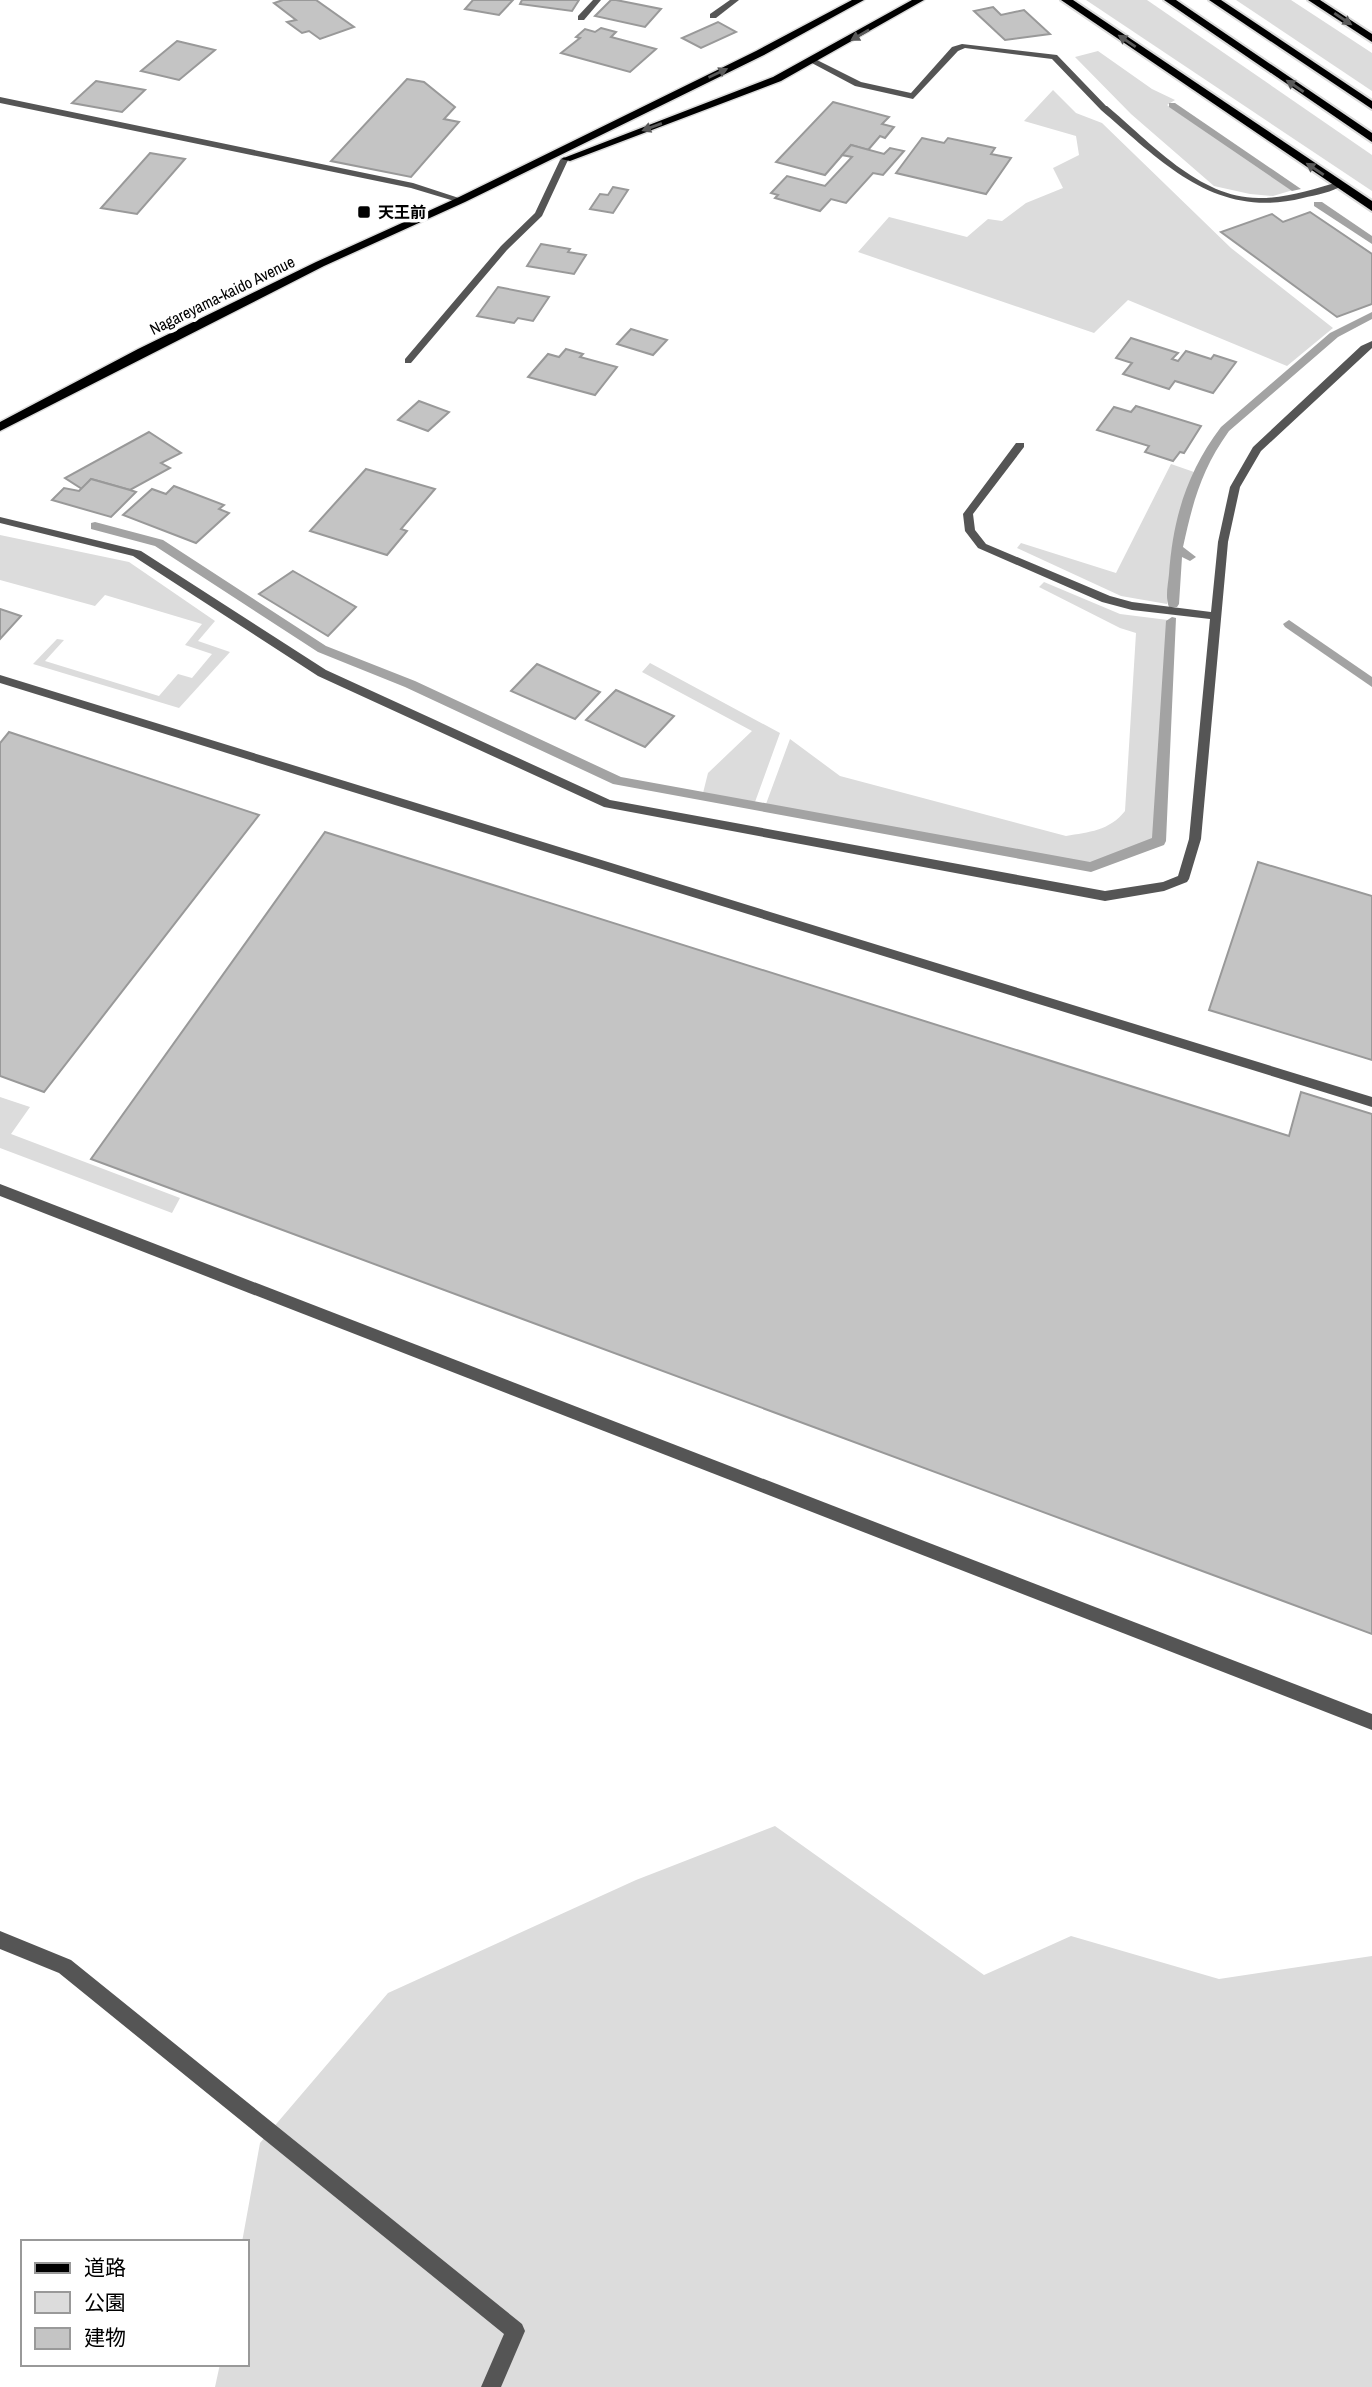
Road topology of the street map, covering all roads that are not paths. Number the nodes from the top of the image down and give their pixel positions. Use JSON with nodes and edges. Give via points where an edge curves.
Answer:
{"nodes":[{"id":1,"x":597,"y":0,"type":"edge"},
{"id":2,"x":735,"y":0,"type":"edge"},
{"id":3,"x":859,"y":0,"type":"edge"},
{"id":4,"x":919,"y":0,"type":"edge"},
{"id":5,"x":1066,"y":0,"type":"edge"},
{"id":6,"x":1169,"y":0,"type":"edge"},
{"id":7,"x":1214,"y":0,"type":"edge"},
{"id":8,"x":1313,"y":0,"type":"edge"},
{"id":9,"x":713,"y":16,"type":"dead end"},
{"id":10,"x":581,"y":18,"type":"dead end"},
{"id":11,"x":1372,"y":39,"type":"edge"},
{"id":12,"x":812,"y":61,"type":"junction"},
{"id":13,"x":0,"y":100,"type":"edge"},
{"id":14,"x":1372,"y":106,"type":"edge"},
{"id":15,"x":1372,"y":138,"type":"edge"},
{"id":16,"x":564,"y":160,"type":"junction"},
{"id":17,"x":1339,"y":185,"type":"junction"},
{"id":18,"x":461,"y":200,"type":"junction"},
{"id":19,"x":1372,"y":207,"type":"edge"},
{"id":20,"x":1372,"y":344,"type":"edge"},
{"id":21,"x":408,"y":361,"type":"dead end"},
{"id":22,"x":0,"y":427,"type":"edge"},
{"id":23,"x":1020,"y":445,"type":"dead end"},
{"id":24,"x":0,"y":520,"type":"edge"},
{"id":25,"x":1217,"y":616,"type":"junction"},
{"id":26,"x":0,"y":679,"type":"edge"},
{"id":27,"x":1372,"y":1102,"type":"edge"},
{"id":28,"x":0,"y":1190,"type":"edge"},
{"id":29,"x":1372,"y":1722,"type":"edge"},
{"id":30,"x":0,"y":1940,"type":"edge"},
{"id":31,"x":491,"y":2387,"type":"edge"}],
"edges":[{"from":1,"to":10,"type":"street"},
{"from":2,"to":9,"type":"street"},
{"from":18,"to":3,"type":"main road","name":"Nagareyama-kaido Avenue","one_way":true},
{"from":4,"to":12,"type":"main road","name":"Nagareyama-kaido Avenue","one_way":true},
{"from":17,"to":5,"type":"highway","one_way":true},
{"from":15,"to":6,"type":"highway","one_way":true},
{"from":7,"to":14,"type":"highway"},
{"from":8,"to":11,"type":"highway","one_way":true},
{"from":12,"to":16,"type":"main road","name":"Nagareyama-kaido Avenue","one_way":true,"via":[[777,79]]},
{"from":12,"to":17,"type":"street","via":[[858,84],[914,96],[955,49],[965,46],[1054,57],[1104,108],[1184,177],[1207,188],[1261,201]]},
{"from":13,"to":18,"type":"street"},
{"from":16,"to":18,"type":"main road","name":"Nagareyama-kaido Avenue"},
{"from":16,"to":21,"type":"street","via":[[539,214],[504,248]]},
{"from":17,"to":19,"type":"highway"},
{"from":18,"to":22,"type":"main road","name":"Nagareyama-kaido Avenue","via":[[153,346]]},
{"from":20,"to":25,"type":"street","via":[[1257,449],[1235,487],[1223,542]]},
{"from":23,"to":25,"type":"street","via":[[968,514],[970,531],[982,546],[1106,599]]},
{"from":24,"to":25,"type":"street","via":[[138,553],[322,673],[608,804],[1105,896],[1183,879],[1195,839]]},
{"from":26,"to":27,"type":"street"},
{"from":28,"to":29,"type":"street"},
{"from":30,"to":31,"type":"street","via":[[65,1966],[515,2331]]}]}
